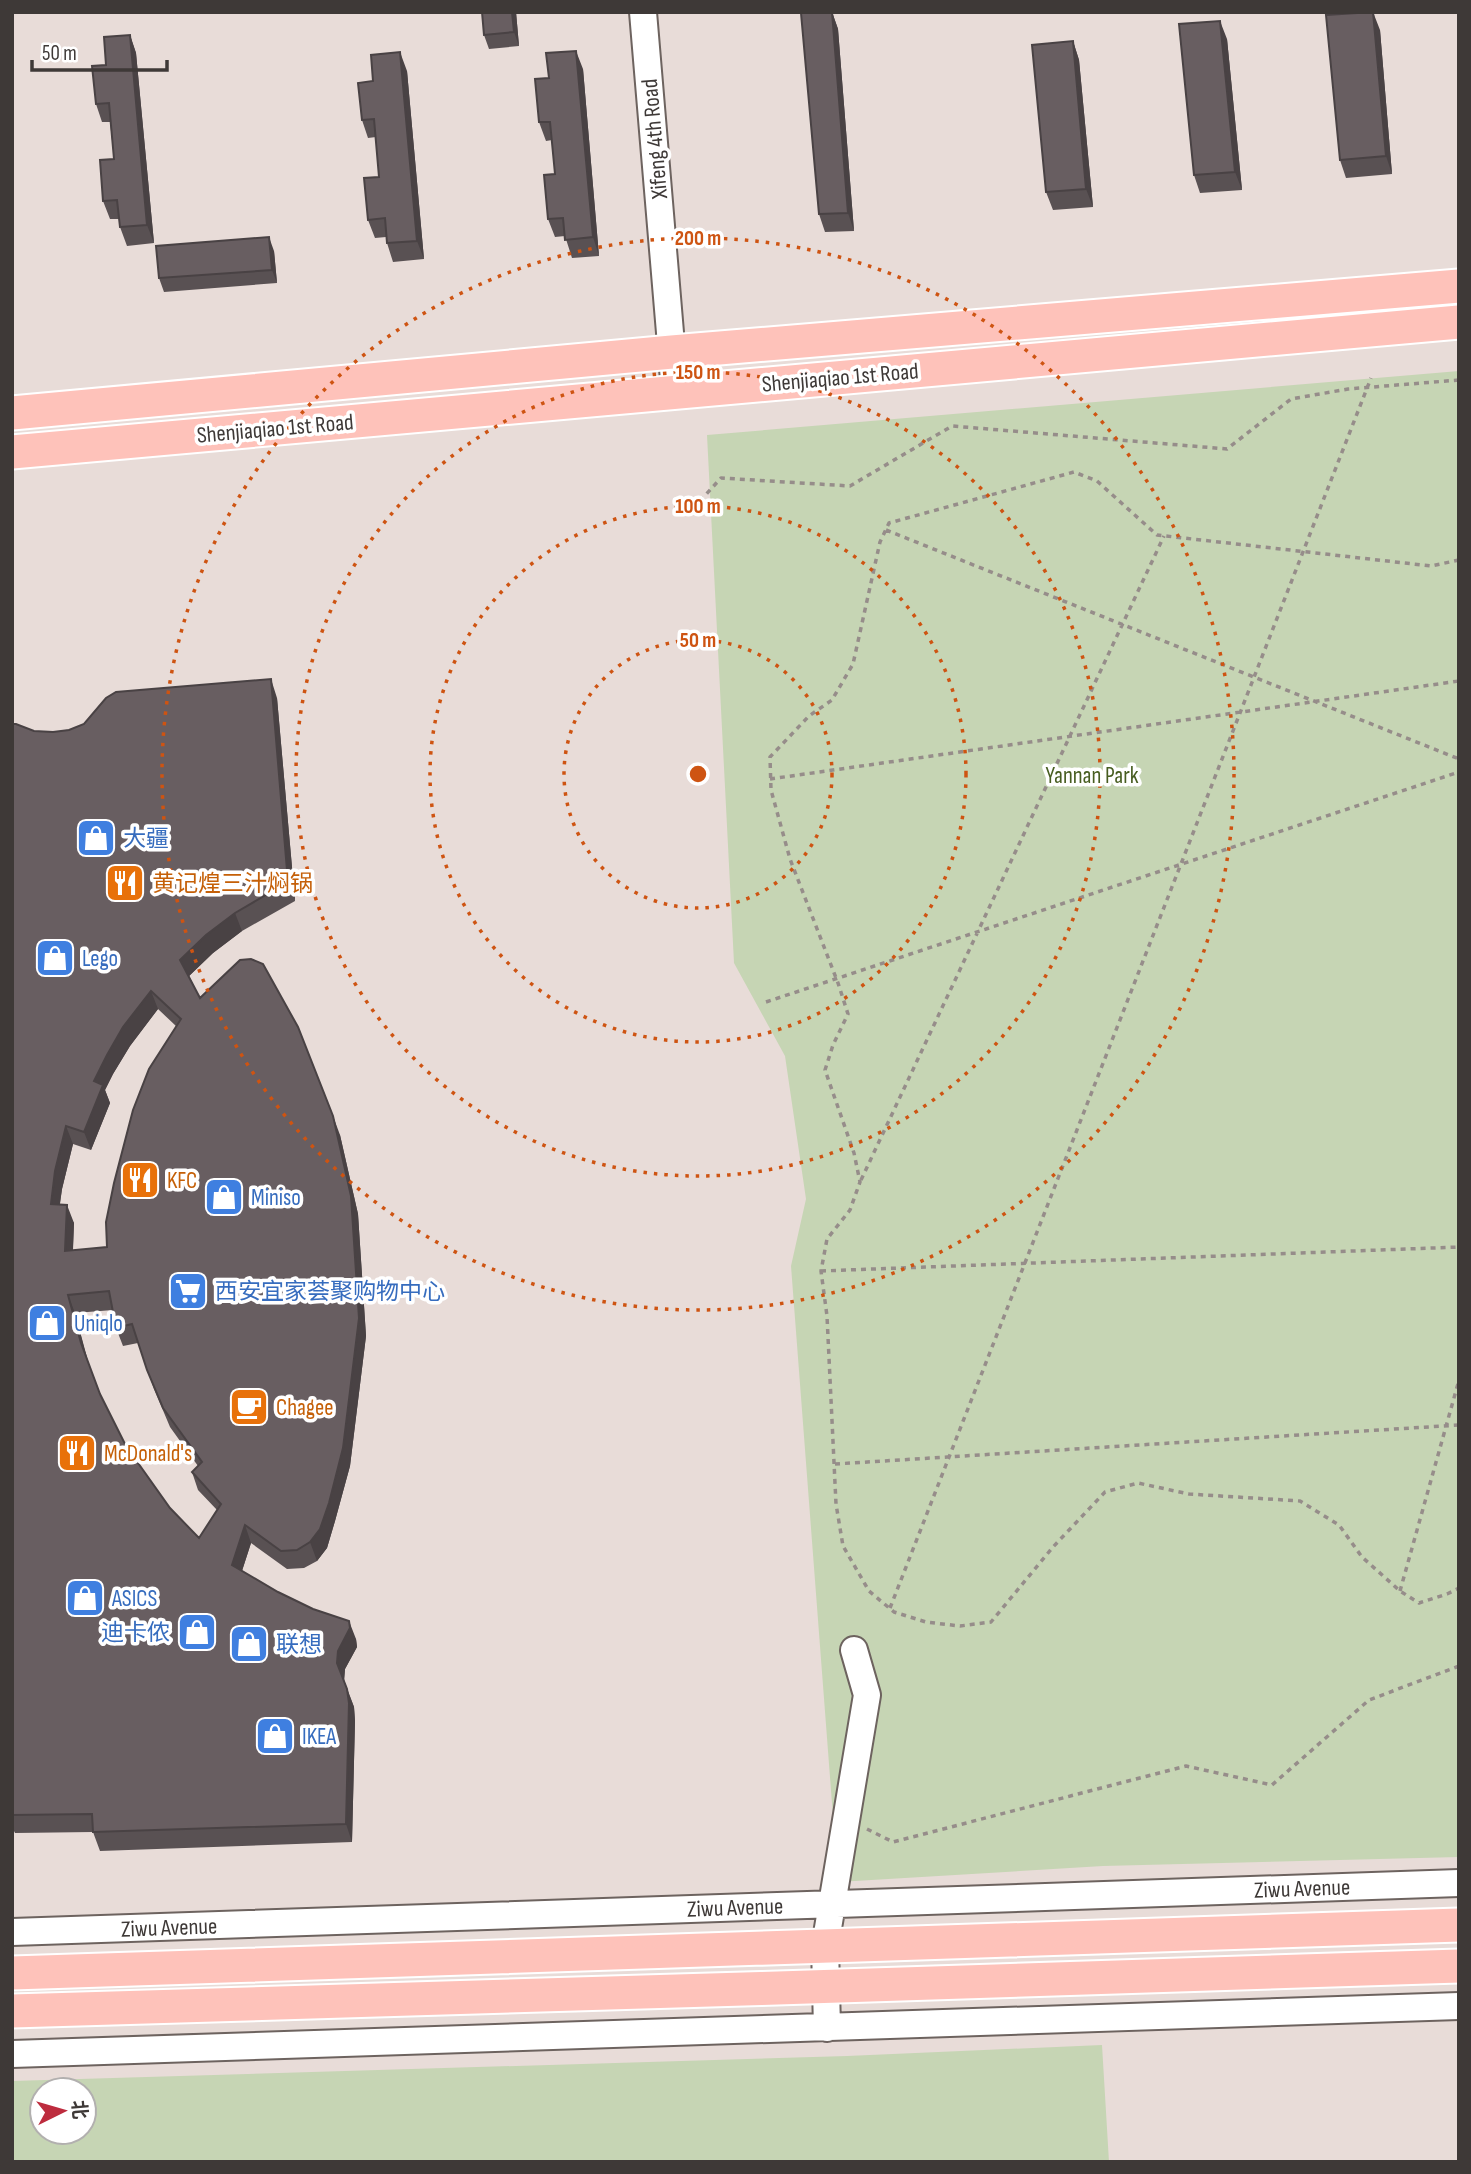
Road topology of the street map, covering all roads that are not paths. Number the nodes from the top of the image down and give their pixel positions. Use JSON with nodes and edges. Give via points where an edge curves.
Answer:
{"nodes":[{"id":1,"x":643,"y":12,"type":"edge"},
{"id":2,"x":1459,"y":286,"type":"edge"},
{"id":3,"x":1459,"y":322,"type":"edge"},
{"id":4,"x":672,"y":352,"type":"junction"},
{"id":5,"x":675,"y":392,"type":"junction"},
{"id":6,"x":12,"y":413,"type":"edge"},
{"id":7,"x":12,"y":452,"type":"edge"},
{"id":8,"x":854,"y":1650,"type":"dead end"},
{"id":9,"x":1459,"y":1882,"type":"edge"},
{"id":10,"x":832,"y":1903,"type":"junction"},
{"id":11,"x":1459,"y":1925,"type":"edge"},
{"id":12,"x":12,"y":1932,"type":"edge"},
{"id":13,"x":825,"y":1946,"type":"junction"},
{"id":14,"x":1459,"y":1966,"type":"edge"},
{"id":15,"x":46,"y":1972,"type":"junction"},
{"id":16,"x":12,"y":1973,"type":"edge"},
{"id":17,"x":825,"y":1986,"type":"junction"},
{"id":18,"x":1459,"y":2006,"type":"edge"},
{"id":19,"x":47,"y":2010,"type":"junction"},
{"id":20,"x":12,"y":2011,"type":"edge"},
{"id":21,"x":827,"y":2028,"type":"junction"},
{"id":22,"x":12,"y":2054,"type":"edge"}],
"edges":[{"from":1,"to":4,"type":"street","name":"Xifeng 4th Road"},
{"from":2,"to":4,"type":"main road","name":"Shenjiaqiao 1st Road"},
{"from":3,"to":5,"type":"main road","name":"Shenjiaqiao 1st Road"},
{"from":4,"to":5,"type":"street","name":"Xifeng 4th Road"},
{"from":4,"to":6,"type":"main road","name":"Shenjiaqiao 1st Road"},
{"from":5,"to":7,"type":"main road","name":"Shenjiaqiao 1st Road"},
{"from":8,"to":10,"type":"street","via":[[867,1695]]},
{"from":9,"to":10,"type":"street","name":"Ziwu Avenue"},
{"from":10,"to":12,"type":"street","name":"Ziwu Avenue"},
{"from":10,"to":13,"type":"street"},
{"from":11,"to":13,"type":"main road","name":"Ziwu Avenue"},
{"from":13,"to":15,"type":"main road","name":"Ziwu Avenue"},
{"from":13,"to":17,"type":"street"},
{"from":14,"to":17,"type":"main road"},
{"from":15,"to":16,"type":"main road","name":"Ziwu Avenue"},
{"from":15,"to":19,"type":"main road"},
{"from":17,"to":19,"type":"main road"},
{"from":17,"to":21,"type":"street"},
{"from":18,"to":21,"type":"street"},
{"from":19,"to":20,"type":"main road"},
{"from":21,"to":22,"type":"street"}]}
